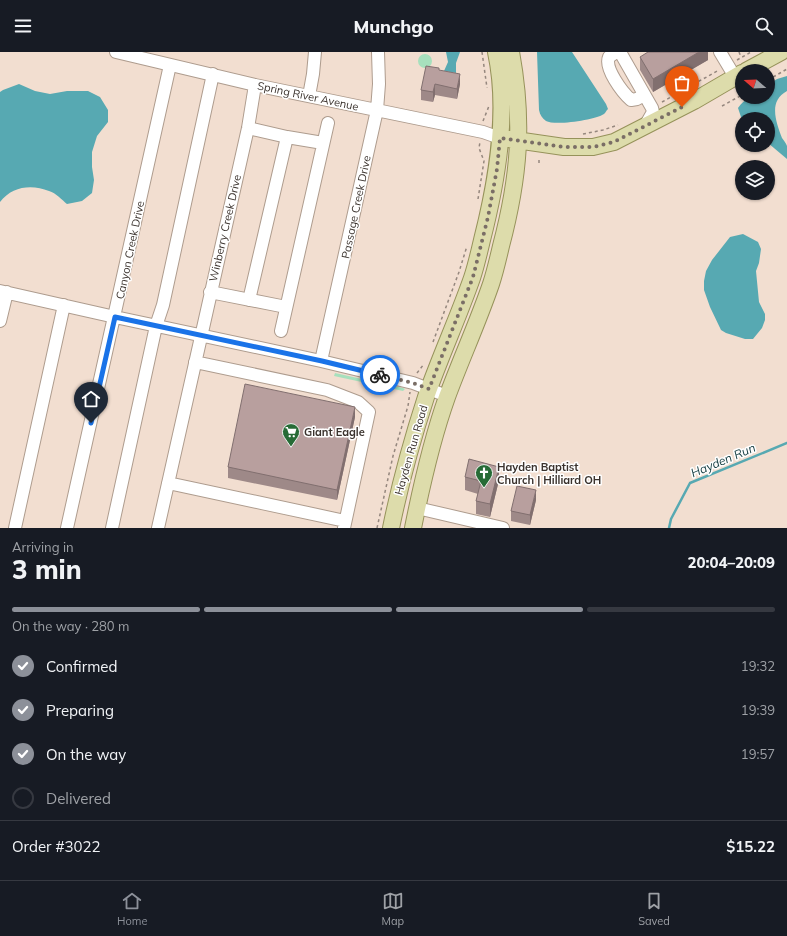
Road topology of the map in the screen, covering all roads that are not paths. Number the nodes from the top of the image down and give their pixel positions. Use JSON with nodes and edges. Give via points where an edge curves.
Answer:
{"nodes":[{"id":1,"x":116,"y":52,"type":"edge"},
{"id":2,"x":315,"y":52,"type":"edge"},
{"id":3,"x":378,"y":52,"type":"edge"},
{"id":4,"x":496,"y":52,"type":"edge"},
{"id":5,"x":511,"y":52,"type":"edge"},
{"id":6,"x":616,"y":52,"type":"edge"},
{"id":7,"x":620,"y":52,"type":"edge"},
{"id":8,"x":720,"y":52,"type":"edge"},
{"id":9,"x":781,"y":52,"type":"edge"},
{"id":10,"x":134,"y":54,"type":"edge"},
{"id":11,"x":751,"y":64,"type":"edge"},
{"id":12,"x":170,"y":65,"type":"junction"},
{"id":13,"x":735,"y":66,"type":"edge"},
{"id":14,"x":735,"y":71,"type":"edge"},
{"id":15,"x":213,"y":74,"type":"junction"},
{"id":16,"x":255,"y":85,"type":"junction"},
{"id":17,"x":644,"y":95,"type":"junction"},
{"id":18,"x":309,"y":96,"type":"junction"},
{"id":19,"x":377,"y":110,"type":"junction"},
{"id":20,"x":328,"y":123,"type":"dead end"},
{"id":21,"x":645,"y":126,"type":"junction"},
{"id":22,"x":248,"y":128,"type":"junction"},
{"id":23,"x":287,"y":137,"type":"junction"},
{"id":24,"x":500,"y":138,"type":"junction"},
{"id":25,"x":519,"y":141,"type":"junction"},
{"id":26,"x":323,"y":143,"type":"junction"},
{"id":27,"x":3,"y":292,"type":"edge"},
{"id":28,"x":210,"y":292,"type":"junction"},
{"id":29,"x":249,"y":300,"type":"junction"},
{"id":30,"x":64,"y":305,"type":"junction"},
{"id":31,"x":286,"y":307,"type":"junction"},
{"id":32,"x":115,"y":317,"type":"junction"},
{"id":33,"x":0,"y":322,"type":"edge"},
{"id":34,"x":156,"y":326,"type":"junction"},
{"id":35,"x":281,"y":331,"type":"dead end"},
{"id":36,"x":200,"y":336,"type":"junction"},
{"id":37,"x":322,"y":361,"type":"junction"},
{"id":38,"x":195,"y":366,"type":"junction"},
{"id":39,"x":429,"y":389,"type":"junction"},
{"id":40,"x":447,"y":396,"type":"junction"},
{"id":41,"x":168,"y":483,"type":"junction"},
{"id":42,"x":417,"y":508,"type":"junction"},
{"id":43,"x":345,"y":525,"type":"edge"},
{"id":44,"x":15,"y":528,"type":"edge"},
{"id":45,"x":67,"y":528,"type":"edge"},
{"id":46,"x":112,"y":528,"type":"edge"},
{"id":47,"x":158,"y":528,"type":"edge"},
{"id":48,"x":391,"y":528,"type":"edge"},
{"id":49,"x":413,"y":528,"type":"edge"},
{"id":50,"x":503,"y":528,"type":"edge"}],
"edges":[{"from":1,"to":10,"type":"street","name":"Spring River Avenue"},
{"from":2,"to":18,"type":"street"},
{"from":3,"to":19,"type":"street","name":"Passage Creek Drive"},
{"from":4,"to":24,"type":"main road","name":"Hayden Run Road","via":[[502,108]]},
{"from":5,"to":25,"type":"main road","name":"Hayden Run Road","via":[[518,107]]},
{"from":6,"to":17,"type":"street","via":[[609,57],[608,64],[618,85],[631,100]]},
{"from":7,"to":17,"type":"street"},
{"from":8,"to":13,"type":"street"},
{"from":9,"to":11,"type":"main road"},
{"from":10,"to":12,"type":"street","name":"Spring River Avenue"},
{"from":12,"to":15,"type":"street","name":"Spring River Avenue"},
{"from":12,"to":32,"type":"street","name":"Canyon Creek Drive"},
{"from":14,"to":21,"type":"main road","via":[[694,101]]},
{"from":15,"to":16,"type":"street","name":"Spring River Avenue"},
{"from":15,"to":34,"type":"street","via":[[163,305]]},
{"from":16,"to":18,"type":"street","name":"Spring River Avenue"},
{"from":16,"to":22,"type":"street","name":"Winberry Creek Drive"},
{"from":17,"to":21,"type":"street","via":[[653,112]]},
{"from":18,"to":19,"type":"street","name":"Spring River Avenue"},
{"from":19,"to":24,"type":"street","name":"Spring River Avenue"},
{"from":19,"to":37,"type":"street","name":"Passage Creek Drive"},
{"from":20,"to":26,"type":"street"},
{"from":21,"to":25,"type":"main road","via":[[614,142],[593,147],[564,147]]},
{"from":22,"to":23,"type":"street"},
{"from":22,"to":28,"type":"street","name":"Winberry Creek Drive"},
{"from":23,"to":26,"type":"street"},
{"from":23,"to":29,"type":"street"},
{"from":24,"to":25,"type":"main road"},
{"from":24,"to":39,"type":"main road","name":"Hayden Run Road","via":[[488,217],[473,277]]},
{"from":25,"to":40,"type":"main road","name":"Hayden Run Road","via":[[508,221],[492,283]]},
{"from":26,"to":31,"type":"street"},
{"from":27,"to":30,"type":"street"},
{"from":27,"to":33,"type":"street"},
{"from":28,"to":29,"type":"street"},
{"from":28,"to":36,"type":"street","name":"Winberry Creek Drive"},
{"from":29,"to":31,"type":"street"},
{"from":30,"to":32,"type":"street"},
{"from":30,"to":44,"type":"street"},
{"from":31,"to":35,"type":"street"},
{"from":32,"to":34,"type":"street"},
{"from":32,"to":45,"type":"street","name":"Canyon Creek Drive"},
{"from":34,"to":36,"type":"street"},
{"from":34,"to":46,"type":"street"},
{"from":36,"to":37,"type":"street"},
{"from":36,"to":38,"type":"street","name":"Winberry Creek Drive"},
{"from":37,"to":39,"type":"street"},
{"from":38,"to":41,"type":"street","name":"Winberry Creek Drive"},
{"from":38,"to":43,"type":"street","via":[[327,390],[358,402],[369,412]]},
{"from":39,"to":40,"type":"street"},
{"from":39,"to":48,"type":"main road","name":"Hayden Run Road","via":[[410,448]]},
{"from":40,"to":42,"type":"main road","name":"Hayden Run Road"},
{"from":41,"to":43,"type":"street"},
{"from":41,"to":47,"type":"street","name":"Winberry Creek Drive"},
{"from":42,"to":49,"type":"main road","name":"Hayden Run Road"},
{"from":42,"to":50,"type":"street"}]}
